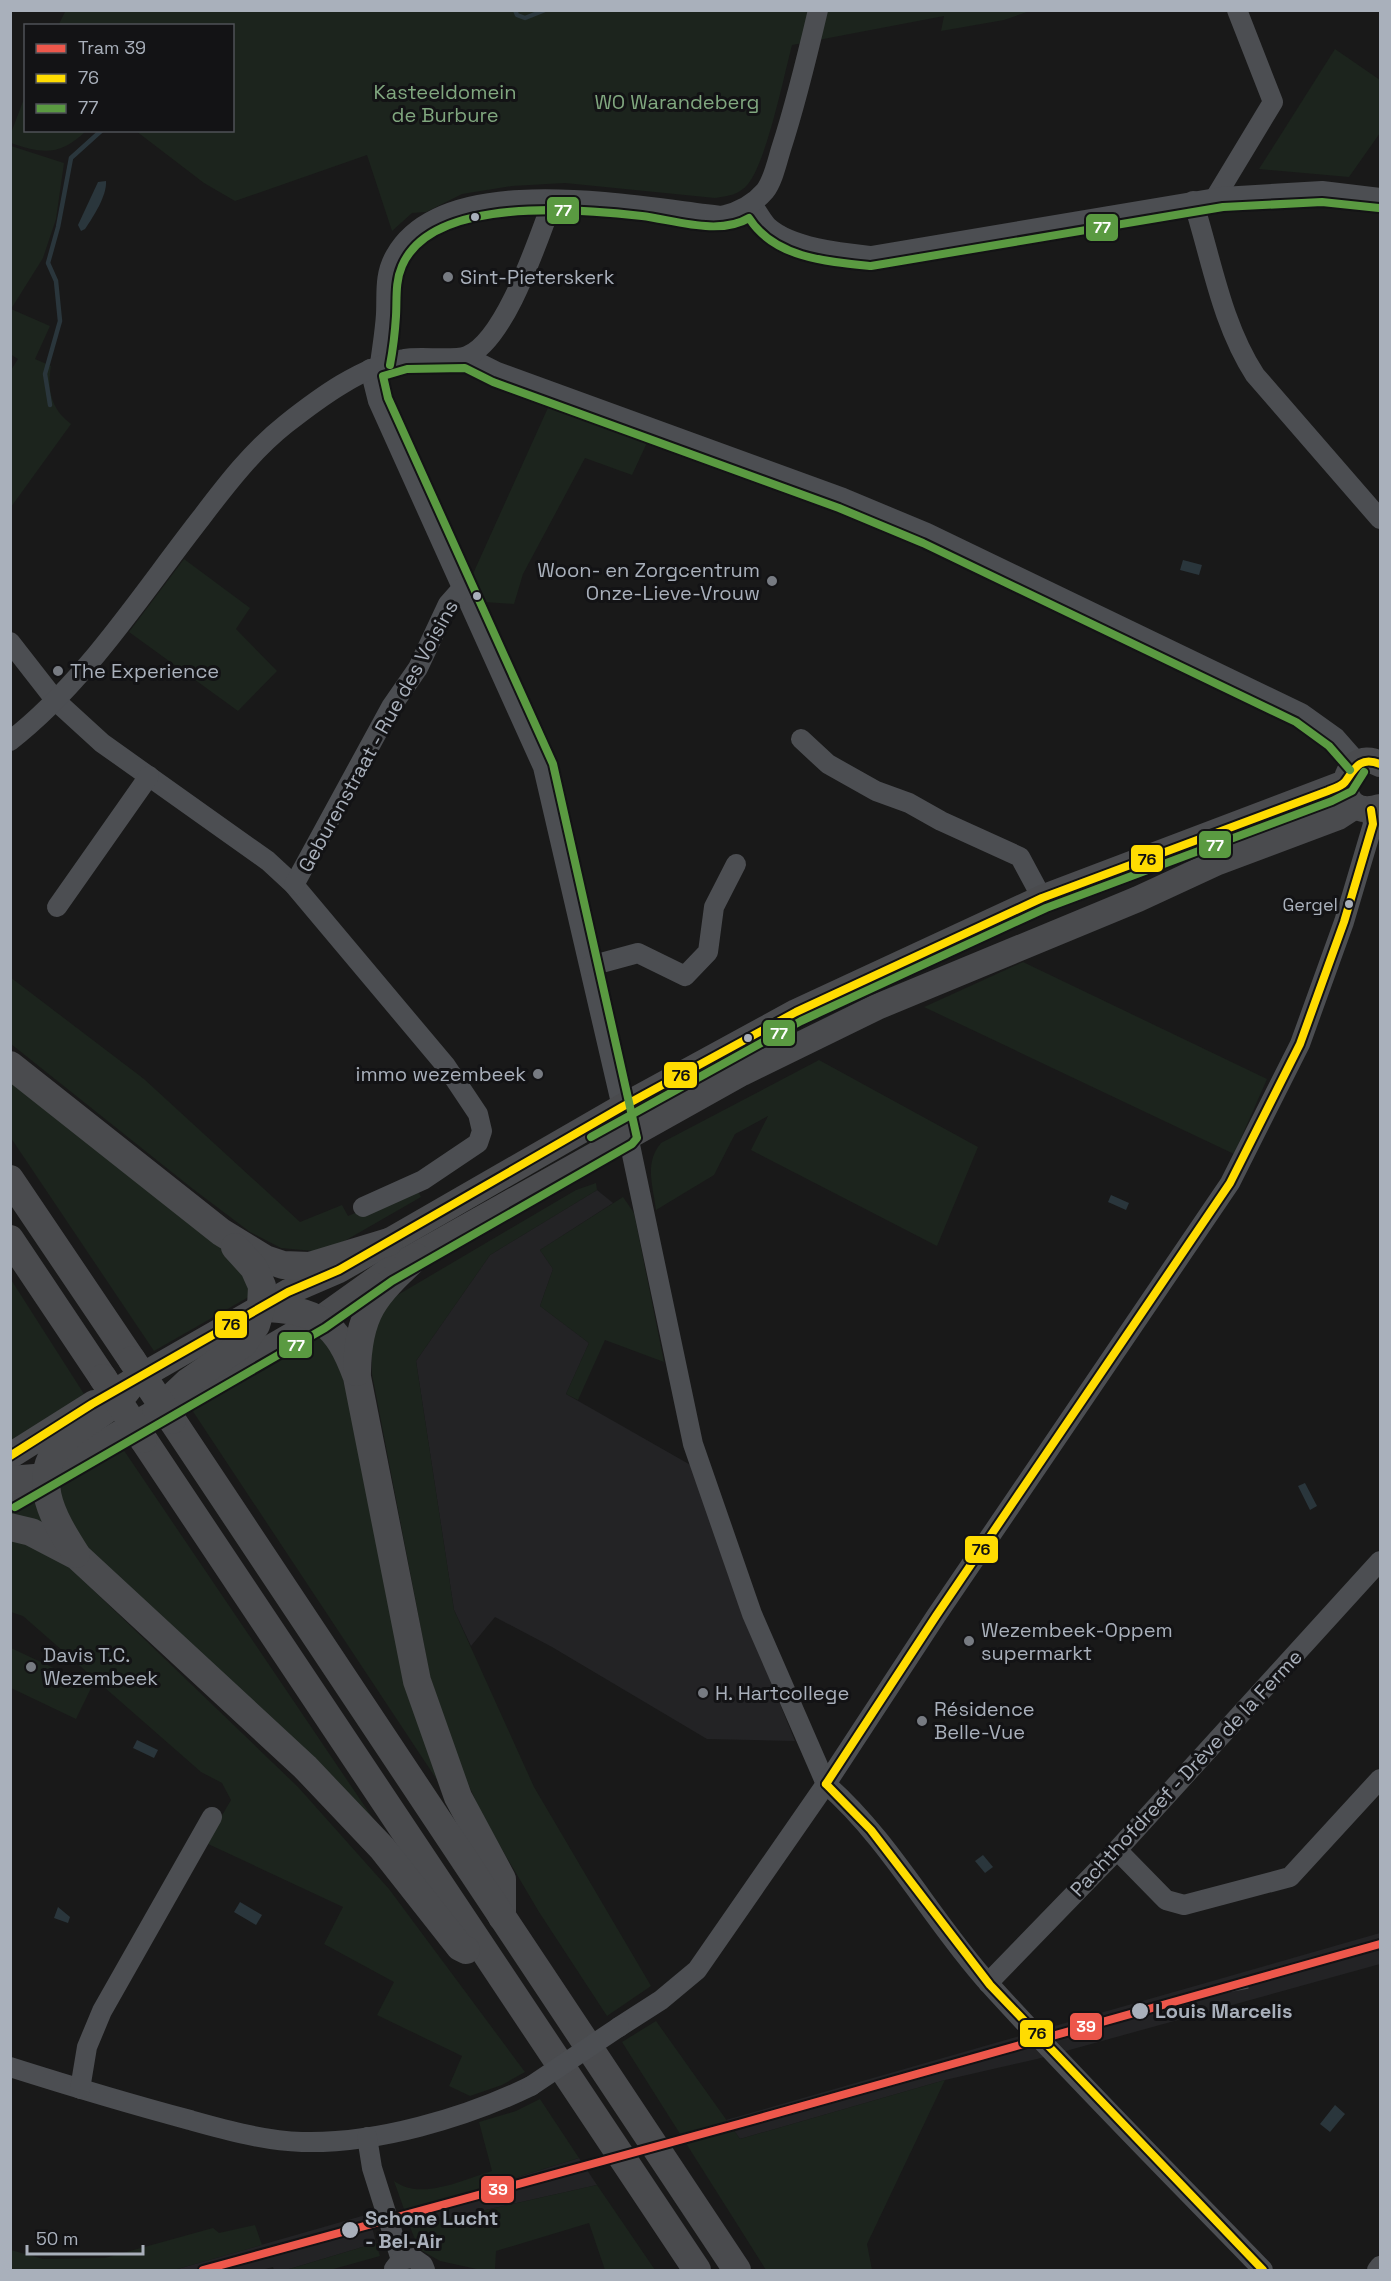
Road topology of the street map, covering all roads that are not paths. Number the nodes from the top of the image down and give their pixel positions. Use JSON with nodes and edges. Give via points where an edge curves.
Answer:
{"nodes":[{"id":1,"x":818,"y":10,"type":"edge"},
{"id":2,"x":1240,"y":12,"type":"edge"},
{"id":3,"x":1215,"y":198,"type":"junction"},
{"id":4,"x":1380,"y":198,"type":"edge"},
{"id":5,"x":553,"y":200,"type":"junction"},
{"id":6,"x":1193,"y":201,"type":"junction"},
{"id":7,"x":752,"y":204,"type":"junction"},
{"id":8,"x":466,"y":357,"type":"junction"},
{"id":9,"x":375,"y":366,"type":"junction"},
{"id":10,"x":1373,"y":497,"type":"edge"},
{"id":11,"x":1380,"y":519,"type":"edge"},
{"id":12,"x":463,"y":587,"type":"junction"},
{"id":13,"x":10,"y":642,"type":"edge"},
{"id":14,"x":57,"y":701,"type":"junction"},
{"id":15,"x":801,"y":740,"type":"dead end"},
{"id":16,"x":10,"y":741,"type":"edge"},
{"id":17,"x":149,"y":776,"type":"junction"},
{"id":18,"x":1365,"y":789,"type":"edge"},
{"id":19,"x":736,"y":864,"type":"dead end"},
{"id":20,"x":294,"y":885,"type":"junction"},
{"id":21,"x":1042,"y":898,"type":"junction"},
{"id":22,"x":57,"y":907,"type":"dead end"},
{"id":23,"x":590,"y":966,"type":"junction"},
{"id":24,"x":10,"y":1065,"type":"edge"},
{"id":25,"x":622,"y":1107,"type":"junction"},
{"id":26,"x":627,"y":1136,"type":"junction"},
{"id":27,"x":10,"y":1179,"type":"edge"},
{"id":28,"x":363,"y":1207,"type":"dead end"},
{"id":29,"x":221,"y":1232,"type":"junction"},
{"id":30,"x":10,"y":1239,"type":"edge"},
{"id":31,"x":389,"y":1242,"type":"junction"},
{"id":32,"x":416,"y":1257,"type":"junction"},
{"id":33,"x":261,"y":1308,"type":"junction"},
{"id":34,"x":320,"y":1319,"type":"junction"},
{"id":35,"x":133,"y":1370,"type":"junction"},
{"id":36,"x":357,"y":1377,"type":"junction"},
{"id":37,"x":164,"y":1416,"type":"junction"},
{"id":38,"x":10,"y":1456,"type":"edge"},
{"id":39,"x":47,"y":1477,"type":"junction"},
{"id":40,"x":10,"y":1480,"type":"edge"},
{"id":41,"x":10,"y":1498,"type":"edge"},
{"id":42,"x":10,"y":1527,"type":"edge"},
{"id":43,"x":77,"y":1556,"type":"junction"},
{"id":44,"x":1380,"y":1561,"type":"edge"},
{"id":45,"x":1380,"y":1779,"type":"edge"},
{"id":46,"x":826,"y":1784,"type":"junction"},
{"id":47,"x":212,"y":1817,"type":"dead end"},
{"id":48,"x":1117,"y":1850,"type":"junction"},
{"id":49,"x":502,"y":1917,"type":"junction"},
{"id":50,"x":491,"y":1961,"type":"junction"},
{"id":51,"x":988,"y":1983,"type":"junction"},
{"id":52,"x":10,"y":2067,"type":"edge"},
{"id":53,"x":80,"y":2089,"type":"junction"},
{"id":54,"x":367,"y":2138,"type":"junction"},
{"id":55,"x":397,"y":2261,"type":"edge"},
{"id":56,"x":1380,"y":2266,"type":"edge"},
{"id":57,"x":425,"y":2271,"type":"edge"},
{"id":58,"x":697,"y":2271,"type":"edge"},
{"id":59,"x":736,"y":2271,"type":"edge"},
{"id":60,"x":1263,"y":2271,"type":"edge"},
{"id":61,"x":1377,"y":2271,"type":"edge"}],
"edges":[{"from":1,"to":7,"type":"street","via":[[777,162],[766,190]]},
{"from":2,"to":3,"type":"street","via":[[1273,102]]},
{"from":3,"to":4,"type":"street","via":[[1322,190]]},
{"from":3,"to":6,"type":"street"},
{"from":5,"to":7,"type":"street","via":[[722,216]]},
{"from":5,"to":8,"type":"street","via":[[494,334]]},
{"from":5,"to":9,"type":"street","via":[[472,204],[413,232],[389,269]]},
{"from":6,"to":7,"type":"street","via":[[871,256],[839,253],[789,239],[768,227]]},
{"from":6,"to":10,"type":"street","via":[[1223,311],[1243,356],[1255,375]]},
{"from":8,"to":9,"type":"street","via":[[405,359]]},
{"from":8,"to":18,"type":"street","via":[[927,533],[1301,713],[1335,738]]},
{"from":9,"to":12,"type":"street","via":[[378,401]]},
{"from":9,"to":14,"type":"street","via":[[285,424],[250,459]]},
{"from":10,"to":11,"type":"street"},
{"from":12,"to":20,"type":"street","name":"Geburenstraat - Rue des Voisins","via":[[448,604],[418,668],[390,707]]},
{"from":12,"to":23,"type":"street","via":[[543,767]]},
{"from":13,"to":14,"type":"street"},
{"from":14,"to":16,"type":"street"},
{"from":14,"to":17,"type":"street","via":[[102,742]]},
{"from":15,"to":21,"type":"street","via":[[828,764],[876,791],[1020,857]]},
{"from":17,"to":20,"type":"street","via":[[268,861]]},
{"from":17,"to":22,"type":"street"},
{"from":18,"to":21,"type":"main road"},
{"from":18,"to":26,"type":"main road","via":[[1338,817],[1218,862],[877,1007],[742,1073]]},
{"from":18,"to":46,"type":"street","via":[[1373,824],[1344,922],[1300,1044],[1230,1183]]},
{"from":19,"to":23,"type":"street","via":[[714,907],[708,952],[685,976],[638,953]]},
{"from":20,"to":28,"type":"street","via":[[436,1053],[480,1119],[478,1143],[423,1180]]},
{"from":21,"to":25,"type":"main road","via":[[796,1012]]},
{"from":23,"to":25,"type":"street"},
{"from":24,"to":29,"type":"highway"},
{"from":25,"to":26,"type":"street"},
{"from":25,"to":31,"type":"main road"},
{"from":26,"to":32,"type":"main road"},
{"from":26,"to":46,"type":"street","via":[[693,1444],[752,1614]]},
{"from":27,"to":35,"type":"highway"},
{"from":29,"to":31,"type":"highway","via":[[265,1259],[283,1265],[310,1266]]},
{"from":29,"to":33,"type":"highway","via":[[254,1268],[262,1286]]},
{"from":30,"to":50,"type":"highway","bridge":true},
{"from":31,"to":33,"type":"main road"},
{"from":32,"to":34,"type":"main road","via":[[386,1272]]},
{"from":32,"to":36,"type":"highway","via":[[382,1289],[370,1307],[358,1341]]},
{"from":33,"to":34,"type":"highway","via":[[304,1311]]},
{"from":33,"to":35,"type":"main road"},
{"from":33,"to":37,"type":"highway","via":[[256,1325],[243,1344],[188,1382]]},
{"from":34,"to":36,"type":"highway","via":[[347,1348]]},
{"from":34,"to":37,"type":"main road"},
{"from":35,"to":37,"type":"highway","bridge":true},
{"from":35,"to":38,"type":"main road"},
{"from":35,"to":39,"type":"highway","via":[[112,1408],[67,1438],[53,1458]]},
{"from":36,"to":49,"type":"highway","via":[[417,1681],[458,1797],[502,1879]]},
{"from":37,"to":39,"type":"main road"},
{"from":37,"to":49,"type":"highway"},
{"from":39,"to":40,"type":"highway"},
{"from":39,"to":41,"type":"main road"},
{"from":39,"to":43,"type":"highway","via":[[46,1498],[54,1520]]},
{"from":42,"to":43,"type":"highway","via":[[31,1532]]},
{"from":43,"to":50,"type":"highway","via":[[305,1767],[382,1848],[460,1947]]},
{"from":44,"to":48,"type":"street","name":"Pachthofdreef - Drève de la Ferme"},
{"from":45,"to":48,"type":"street","via":[[1290,1877],[1184,1905],[1167,1900]]},
{"from":46,"to":51,"type":"street","via":[[887,1851]]},
{"from":46,"to":54,"type":"street","bridge":true,"via":[[697,1970],[661,2000],[531,2086],[484,2107]]},
{"from":47,"to":53,"type":"street","via":[[102,2011],[87,2047]]},
{"from":48,"to":51,"type":"street","name":"Pachthofdreef - Drève de la Ferme"},
{"from":49,"to":59,"type":"highway"},
{"from":50,"to":58,"type":"highway"},
{"from":51,"to":60,"type":"street"},
{"from":52,"to":53,"type":"street"},
{"from":53,"to":54,"type":"street","via":[[202,2124],[276,2140]]},
{"from":54,"to":55,"type":"street"},
{"from":55,"to":57,"type":"street","via":[[413,2258]]},
{"from":56,"to":61,"type":"street"}]}
